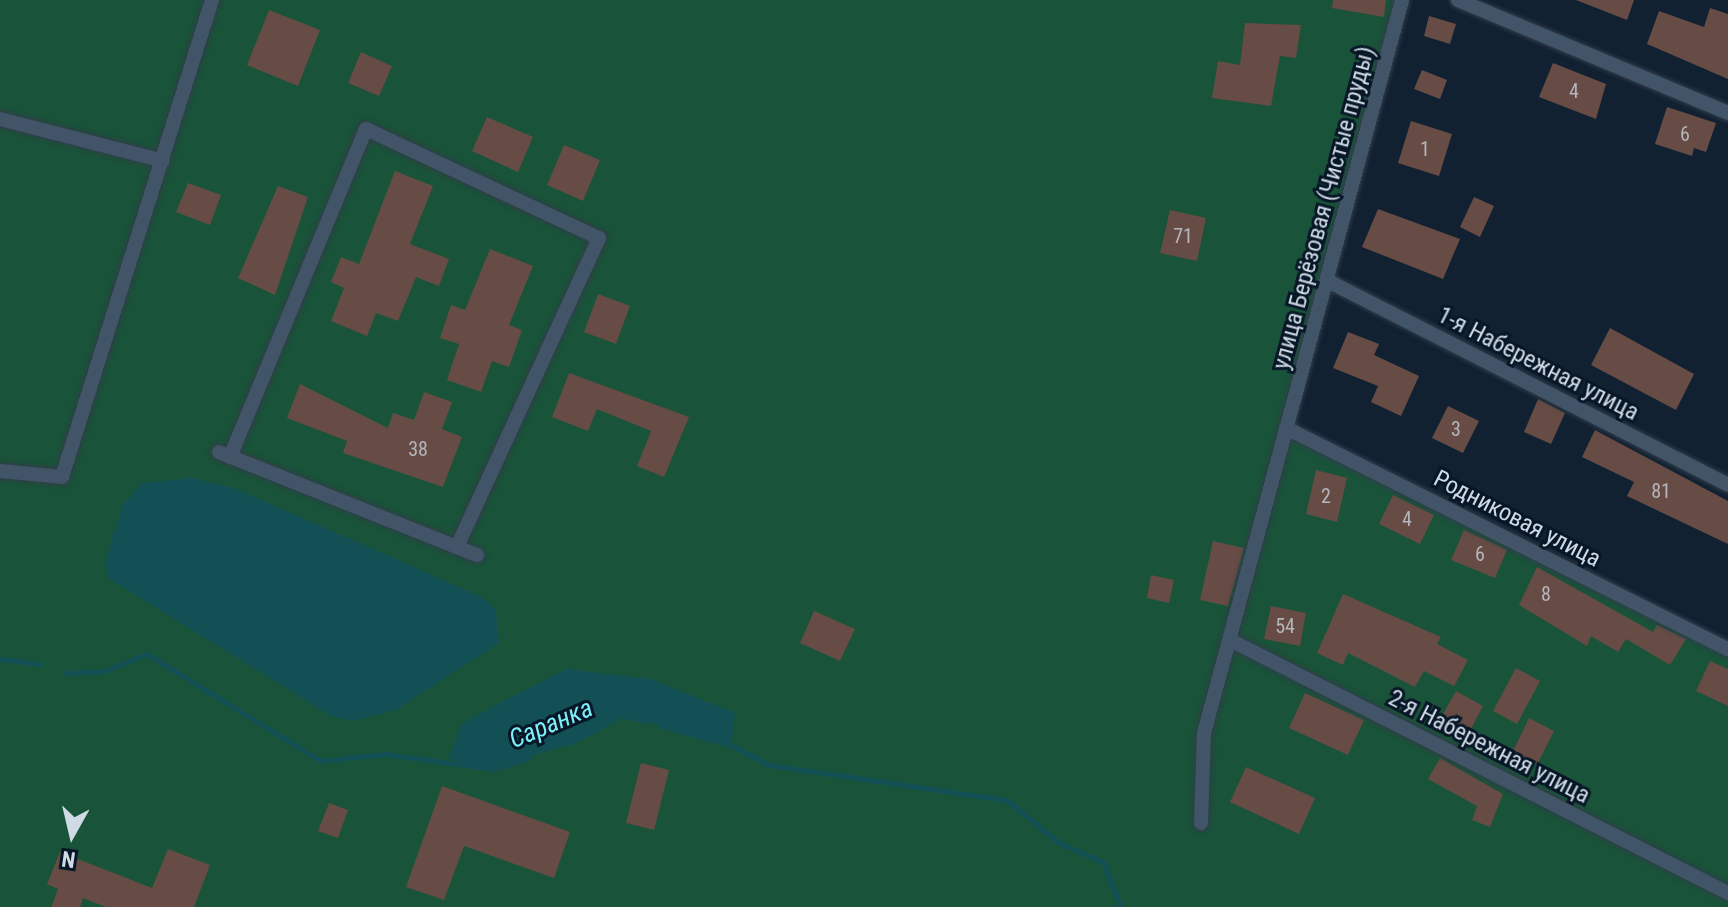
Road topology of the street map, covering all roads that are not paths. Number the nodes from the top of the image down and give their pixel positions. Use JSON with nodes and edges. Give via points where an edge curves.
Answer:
{"nodes":[{"id":1,"x":212,"y":0,"type":"edge"},
{"id":2,"x":1402,"y":0,"type":"edge"},
{"id":3,"x":1458,"y":0,"type":"edge"},
{"id":4,"x":1728,"y":113,"type":"edge"},
{"id":5,"x":0,"y":119,"type":"edge"},
{"id":6,"x":163,"y":161,"type":"junction"},
{"id":7,"x":1328,"y":281,"type":"junction"},
{"id":8,"x":1286,"y":428,"type":"junction"},
{"id":9,"x":0,"y":471,"type":"edge"},
{"id":10,"x":1728,"y":485,"type":"edge"},
{"id":11,"x":459,"y":542,"type":"junction"},
{"id":12,"x":477,"y":555,"type":"dead end"},
{"id":13,"x":1230,"y":640,"type":"junction"},
{"id":14,"x":1728,"y":649,"type":"edge"},
{"id":15,"x":1201,"y":823,"type":"dead end"},
{"id":16,"x":1728,"y":893,"type":"edge"}],
"edges":[{"from":1,"to":6,"type":"street"},
{"from":2,"to":7,"type":"street","name":"улица Берёзовая (Чистые пруды)"},
{"from":3,"to":4,"type":"street"},
{"from":5,"to":6,"type":"street"},
{"from":6,"to":9,"type":"street","via":[[62,477]]},
{"from":7,"to":8,"type":"street","name":"улица Берёзовая (Чистые пруды)"},
{"from":7,"to":10,"type":"street","name":"1-я Набережная улица"},
{"from":8,"to":13,"type":"street","name":"улица Берёзовая (Чистые пруды)"},
{"from":8,"to":14,"type":"street","name":"Родниковая улица"},
{"from":11,"to":11,"type":"street","via":[[599,238],[366,129],[225,454]]},
{"from":11,"to":12,"type":"street"},
{"from":13,"to":15,"type":"street","name":"улица Берёзовая (Чистые пруды)","via":[[1204,733]]},
{"from":13,"to":16,"type":"street","name":"2-я Набережная улица"}]}
